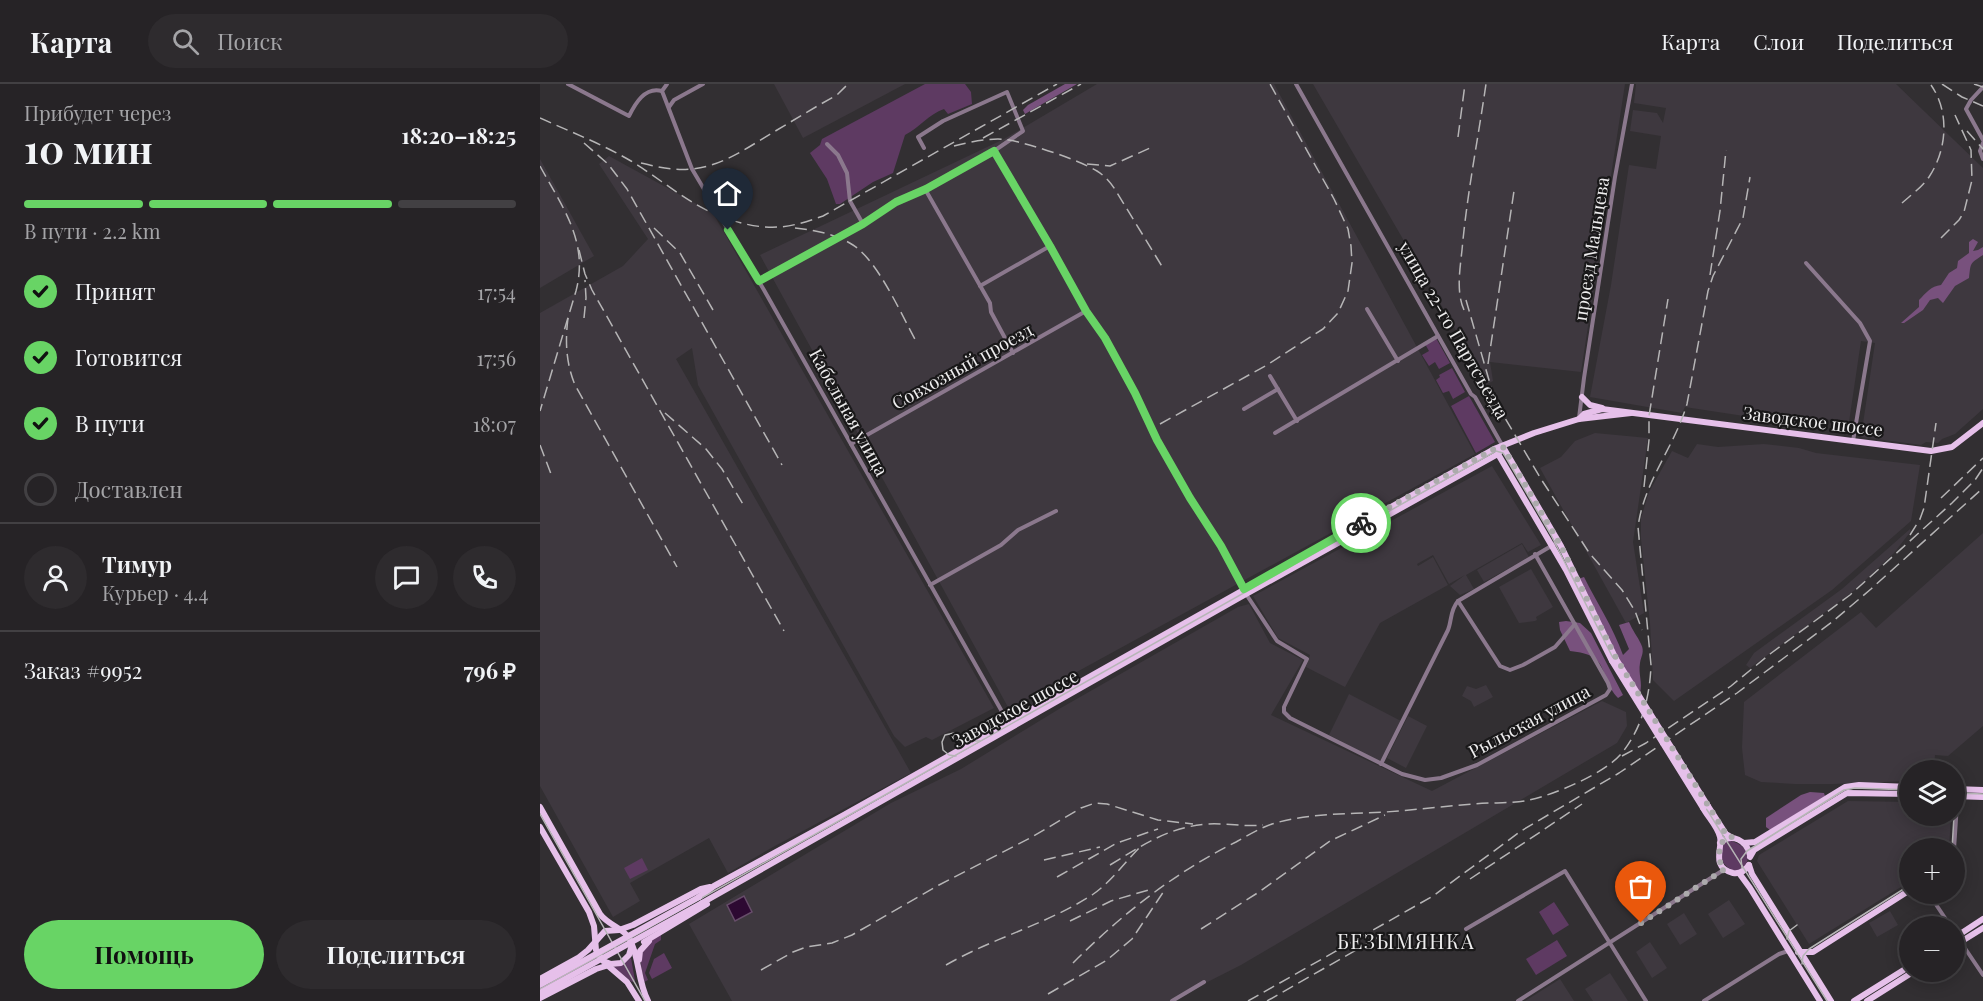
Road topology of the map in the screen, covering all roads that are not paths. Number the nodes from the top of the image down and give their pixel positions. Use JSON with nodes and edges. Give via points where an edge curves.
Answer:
{"nodes":[{"id":1,"x":568,"y":84,"type":"edge"},
{"id":2,"x":667,"y":84,"type":"edge"},
{"id":3,"x":703,"y":84,"type":"edge"},
{"id":4,"x":1296,"y":84,"type":"edge"},
{"id":5,"x":1632,"y":84,"type":"edge"},
{"id":6,"x":1983,"y":87,"type":"edge"},
{"id":7,"x":662,"y":91,"type":"junction"},
{"id":8,"x":669,"y":108,"type":"junction"},
{"id":9,"x":1983,"y":142,"type":"edge"},
{"id":10,"x":828,"y":144,"type":"dead end"},
{"id":11,"x":924,"y":148,"type":"dead end"},
{"id":12,"x":994,"y":151,"type":"junction"},
{"id":13,"x":1983,"y":159,"type":"edge"},
{"id":14,"x":926,"y":189,"type":"junction"},
{"id":15,"x":863,"y":224,"type":"junction"},
{"id":16,"x":1050,"y":246,"type":"junction"},
{"id":17,"x":1806,"y":263,"type":"dead end"},
{"id":18,"x":759,"y":281,"type":"junction"},
{"id":19,"x":980,"y":286,"type":"junction"},
{"id":20,"x":1367,"y":309,"type":"dead end"},
{"id":21,"x":1086,"y":311,"type":"junction"},
{"id":22,"x":1438,"y":336,"type":"junction"},
{"id":23,"x":1013,"y":353,"type":"junction"},
{"id":24,"x":1398,"y":361,"type":"junction"},
{"id":25,"x":1270,"y":376,"type":"dead end"},
{"id":26,"x":1278,"y":389,"type":"junction"},
{"id":27,"x":1582,"y":397,"type":"junction"},
{"id":28,"x":1244,"y":409,"type":"dead end"},
{"id":29,"x":1602,"y":409,"type":"junction"},
{"id":30,"x":1631,"y":413,"type":"junction"},
{"id":31,"x":1579,"y":419,"type":"junction"},
{"id":32,"x":1297,"y":421,"type":"junction"},
{"id":33,"x":1983,"y":423,"type":"edge"},
{"id":34,"x":1275,"y":434,"type":"dead end"},
{"id":35,"x":1853,"y":442,"type":"junction"},
{"id":36,"x":851,"y":444,"type":"junction"},
{"id":37,"x":1503,"y":447,"type":"junction"},
{"id":38,"x":1498,"y":454,"type":"junction"},
{"id":39,"x":1056,"y":511,"type":"dead end"},
{"id":40,"x":1375,"y":519,"type":"junction"},
{"id":41,"x":1558,"y":542,"type":"junction"},
{"id":42,"x":1550,"y":546,"type":"junction"},
{"id":43,"x":1535,"y":554,"type":"junction"},
{"id":44,"x":930,"y":585,"type":"junction"},
{"id":45,"x":1245,"y":592,"type":"junction"},
{"id":46,"x":1458,"y":601,"type":"junction"},
{"id":47,"x":1575,"y":624,"type":"junction"},
{"id":48,"x":1614,"y":660,"type":"junction"},
{"id":49,"x":1009,"y":725,"type":"junction"},
{"id":50,"x":1381,"y":764,"type":"junction"},
{"id":51,"x":1899,"y":787,"type":"edge"},
{"id":52,"x":1983,"y":790,"type":"edge"},
{"id":53,"x":1965,"y":792,"type":"edge"},
{"id":54,"x":1899,"y":794,"type":"edge"},
{"id":55,"x":1965,"y":794,"type":"edge"},
{"id":56,"x":1983,"y":797,"type":"edge"},
{"id":57,"x":540,"y":807,"type":"edge"},
{"id":58,"x":1706,"y":807,"type":"junction"},
{"id":59,"x":540,"y":827,"type":"edge"},
{"id":60,"x":1732,"y":837,"type":"junction"},
{"id":61,"x":1720,"y":843,"type":"junction"},
{"id":62,"x":1744,"y":843,"type":"junction"},
{"id":63,"x":568,"y":857,"type":"junction"},
{"id":64,"x":1750,"y":857,"type":"junction"},
{"id":65,"x":770,"y":859,"type":"junction"},
{"id":66,"x":560,"y":861,"type":"junction"},
{"id":67,"x":1749,"y":865,"type":"junction"},
{"id":68,"x":1725,"y":869,"type":"junction"},
{"id":69,"x":1739,"y":873,"type":"junction"},
{"id":70,"x":714,"y":886,"type":"junction"},
{"id":71,"x":720,"y":894,"type":"junction"},
{"id":72,"x":1899,"y":897,"type":"edge"},
{"id":73,"x":700,"y":900,"type":"junction"},
{"id":74,"x":1983,"y":919,"type":"edge"},
{"id":75,"x":1983,"y":928,"type":"edge"},
{"id":76,"x":1466,"y":929,"type":"dead end"},
{"id":77,"x":619,"y":930,"type":"junction"},
{"id":78,"x":1965,"y":931,"type":"edge"},
{"id":79,"x":1965,"y":934,"type":"edge"},
{"id":80,"x":597,"y":942,"type":"junction"},
{"id":81,"x":1611,"y":942,"type":"junction"},
{"id":82,"x":644,"y":943,"type":"junction"},
{"id":83,"x":631,"y":945,"type":"junction"},
{"id":84,"x":1965,"y":949,"type":"edge"},
{"id":85,"x":1789,"y":951,"type":"junction"},
{"id":86,"x":634,"y":952,"type":"junction"},
{"id":87,"x":1801,"y":952,"type":"junction"},
{"id":88,"x":626,"y":959,"type":"junction"},
{"id":89,"x":605,"y":963,"type":"junction"},
{"id":90,"x":638,"y":964,"type":"junction"},
{"id":91,"x":614,"y":968,"type":"junction"},
{"id":92,"x":589,"y":972,"type":"junction"},
{"id":93,"x":1899,"y":973,"type":"edge"},
{"id":94,"x":1983,"y":975,"type":"edge"},
{"id":95,"x":540,"y":979,"type":"edge"},
{"id":96,"x":1899,"y":981,"type":"edge"},
{"id":97,"x":1204,"y":982,"type":"dead end"},
{"id":98,"x":540,"y":985,"type":"edge"},
{"id":99,"x":540,"y":993,"type":"edge"},
{"id":100,"x":540,"y":998,"type":"edge"},
{"id":101,"x":639,"y":1001,"type":"edge"},
{"id":102,"x":648,"y":1001,"type":"edge"},
{"id":103,"x":1172,"y":1001,"type":"edge"},
{"id":104,"x":1518,"y":1001,"type":"edge"},
{"id":105,"x":1646,"y":1001,"type":"edge"},
{"id":106,"x":1704,"y":1001,"type":"edge"},
{"id":107,"x":1820,"y":1001,"type":"edge"},
{"id":108,"x":1831,"y":1001,"type":"edge"},
{"id":109,"x":1854,"y":1001,"type":"edge"},
{"id":110,"x":1867,"y":1001,"type":"edge"}],
"edges":[{"from":1,"to":7,"type":"street","via":[[629,116],[637,100]]},
{"from":2,"to":7,"type":"street"},
{"from":3,"to":8,"type":"street","via":[[674,100]]},
{"from":4,"to":22,"type":"street","name":"улица 22-го Партсъезда"},
{"from":5,"to":27,"type":"street","name":"проезд Мальцева"},
{"from":6,"to":9,"type":"street","via":[[1966,109]]},
{"from":7,"to":8,"type":"street","name":"Кабельная улица"},
{"from":8,"to":18,"type":"street","name":"Кабельная улица","via":[[692,169]]},
{"from":9,"to":13,"type":"street"},
{"from":10,"to":15,"type":"street","via":[[847,173],[850,201]]},
{"from":11,"to":12,"type":"street","via":[[918,137],[1007,92],[1023,131]]},
{"from":12,"to":14,"type":"street"},
{"from":12,"to":16,"type":"street"},
{"from":14,"to":15,"type":"street","via":[[896,202]]},
{"from":14,"to":19,"type":"street"},
{"from":15,"to":18,"type":"street"},
{"from":16,"to":19,"type":"street"},
{"from":16,"to":21,"type":"street"},
{"from":17,"to":35,"type":"street","via":[[1860,323],[1870,341]]},
{"from":18,"to":36,"type":"street","name":"Кабельная улица"},
{"from":19,"to":23,"type":"street"},
{"from":20,"to":24,"type":"street"},
{"from":21,"to":23,"type":"street","name":"Совхозный проезд"},
{"from":21,"to":45,"type":"street","via":[[1105,338],[1157,440]]},
{"from":22,"to":24,"type":"street"},
{"from":22,"to":37,"type":"street","name":"улица 22-го Партсъезда"},
{"from":23,"to":36,"type":"street","name":"Совхозный проезд"},
{"from":24,"to":32,"type":"street"},
{"from":25,"to":26,"type":"street"},
{"from":26,"to":28,"type":"street"},
{"from":26,"to":32,"type":"street"},
{"from":27,"to":29,"type":"main road"},
{"from":27,"to":31,"type":"street","name":"проезд Мальцева"},
{"from":29,"to":30,"type":"main road","name":"Заводское шоссе"},
{"from":29,"to":31,"type":"main road","name":"Заводское шоссе"},
{"from":30,"to":31,"type":"main road","name":"Заводское шоссе"},
{"from":30,"to":35,"type":"main road","name":"Заводское шоссе"},
{"from":31,"to":37,"type":"main road","name":"Заводское шоссе"},
{"from":32,"to":34,"type":"street"},
{"from":33,"to":35,"type":"main road","name":"Заводское шоссе","via":[[1960,442],[1941,451]]},
{"from":36,"to":44,"type":"street","name":"Кабельная улица"},
{"from":37,"to":38,"type":"main road","name":"Заводское шоссе"},
{"from":37,"to":40,"type":"main road","name":"Заводское шоссе"},
{"from":37,"to":41,"type":"main road","name":"улица 22-го Партсъезда"},
{"from":38,"to":40,"type":"main road","name":"Заводское шоссе"},
{"from":38,"to":42,"type":"main road","name":"улица 22-го Партсъезда"},
{"from":39,"to":44,"type":"street"},
{"from":40,"to":45,"type":"main road","name":"Заводское шоссе"},
{"from":41,"to":42,"type":"street"},
{"from":41,"to":48,"type":"main road","name":"улица 22-го Партсъезда"},
{"from":42,"to":43,"type":"street"},
{"from":42,"to":48,"type":"main road","name":"улица 22-го Партсъезда"},
{"from":43,"to":46,"type":"street"},
{"from":43,"to":47,"type":"street","name":"Рыльская улица"},
{"from":44,"to":49,"type":"street","name":"Кабельная улица"},
{"from":45,"to":49,"type":"main road","name":"Заводское шоссе"},
{"from":45,"to":50,"type":"street","name":"Рыльская улица","via":[[1277,641],[1307,659],[1284,712]]},
{"from":46,"to":47,"type":"street","via":[[1500,666],[1510,670],[1555,647]]},
{"from":46,"to":50,"type":"street","via":[[1451,613],[1451,624]]},
{"from":47,"to":50,"type":"street","name":"Рыльская улица","via":[[1608,683],[1606,695],[1477,765],[1441,778],[1415,779]]},
{"from":48,"to":58,"type":"main road","name":"улица 22-го Партсъезда","bridge":true},
{"from":49,"to":65,"type":"main road","name":"Заводское шоссе"},
{"from":51,"to":62,"type":"main road","via":[[1845,787],[1755,842]]},
{"from":52,"to":53,"type":"main road"},
{"from":54,"to":64,"type":"main road","via":[[1847,793],[1754,850]]},
{"from":55,"to":56,"type":"main road"},
{"from":57,"to":63,"type":"main road"},
{"from":58,"to":60,"type":"main road","name":"улица 22-го Партсъезда"},
{"from":58,"to":61,"type":"main road","name":"улица 22-го Партсъезда"},
{"from":59,"to":66,"type":"main road"},
{"from":60,"to":61,"type":"main road"},
{"from":60,"to":62,"type":"main road"},
{"from":61,"to":68,"type":"main road","via":[[1719,857]]},
{"from":62,"to":64,"type":"main road"},
{"from":63,"to":66,"type":"main road"},
{"from":63,"to":77,"type":"main road","via":[[600,914]]},
{"from":64,"to":67,"type":"main road"},
{"from":65,"to":70,"type":"main road","name":"Заводское шоссе"},
{"from":65,"to":71,"type":"main road","name":"Заводское шоссе"},
{"from":66,"to":80,"type":"main road","via":[[591,917]]},
{"from":67,"to":69,"type":"main road"},
{"from":67,"to":87,"type":"main road"},
{"from":68,"to":69,"type":"main road"},
{"from":68,"to":81,"type":"street"},
{"from":69,"to":85,"type":"main road"},
{"from":70,"to":73,"type":"main road","name":"Заводское шоссе"},
{"from":70,"to":77,"type":"main road"},
{"from":71,"to":73,"type":"main road","name":"Заводское шоссе"},
{"from":71,"to":82,"type":"main road"},
{"from":72,"to":87,"type":"main road","via":[[1813,952]]},
{"from":73,"to":98,"type":"main road","name":"Заводское шоссе","bridge":true},
{"from":73,"to":99,"type":"main road","name":"Заводское шоссе","bridge":true},
{"from":74,"to":78,"type":"main road"},
{"from":75,"to":79,"type":"main road"},
{"from":76,"to":81,"type":"street","via":[[1565,871]]},
{"from":77,"to":80,"type":"main road","via":[[605,931]]},
{"from":77,"to":83,"type":"main road","via":[[628,936]]},
{"from":80,"to":89,"type":"main road","via":[[598,954]]},
{"from":80,"to":95,"type":"main road","via":[[578,958]]},
{"from":81,"to":104,"type":"street"},
{"from":81,"to":105,"type":"street"},
{"from":82,"to":86,"type":"main road"},
{"from":82,"to":90,"type":"main road"},
{"from":83,"to":86,"type":"main road"},
{"from":83,"to":88,"type":"main road"},
{"from":84,"to":94,"type":"street"},
{"from":85,"to":87,"type":"main road"},
{"from":85,"to":106,"type":"street"},
{"from":85,"to":107,"type":"main road"},
{"from":86,"to":88,"type":"main road"},
{"from":86,"to":90,"type":"main road"},
{"from":87,"to":108,"type":"main road"},
{"from":88,"to":91,"type":"main road"},
{"from":89,"to":91,"type":"main road"},
{"from":89,"to":92,"type":"main road"},
{"from":90,"to":102,"type":"main road","via":[[640,983]]},
{"from":91,"to":92,"type":"main road"},
{"from":91,"to":101,"type":"main road"},
{"from":92,"to":100,"type":"main road"},
{"from":93,"to":109,"type":"main road"},
{"from":96,"to":110,"type":"main road"},
{"from":97,"to":103,"type":"street"}]}
